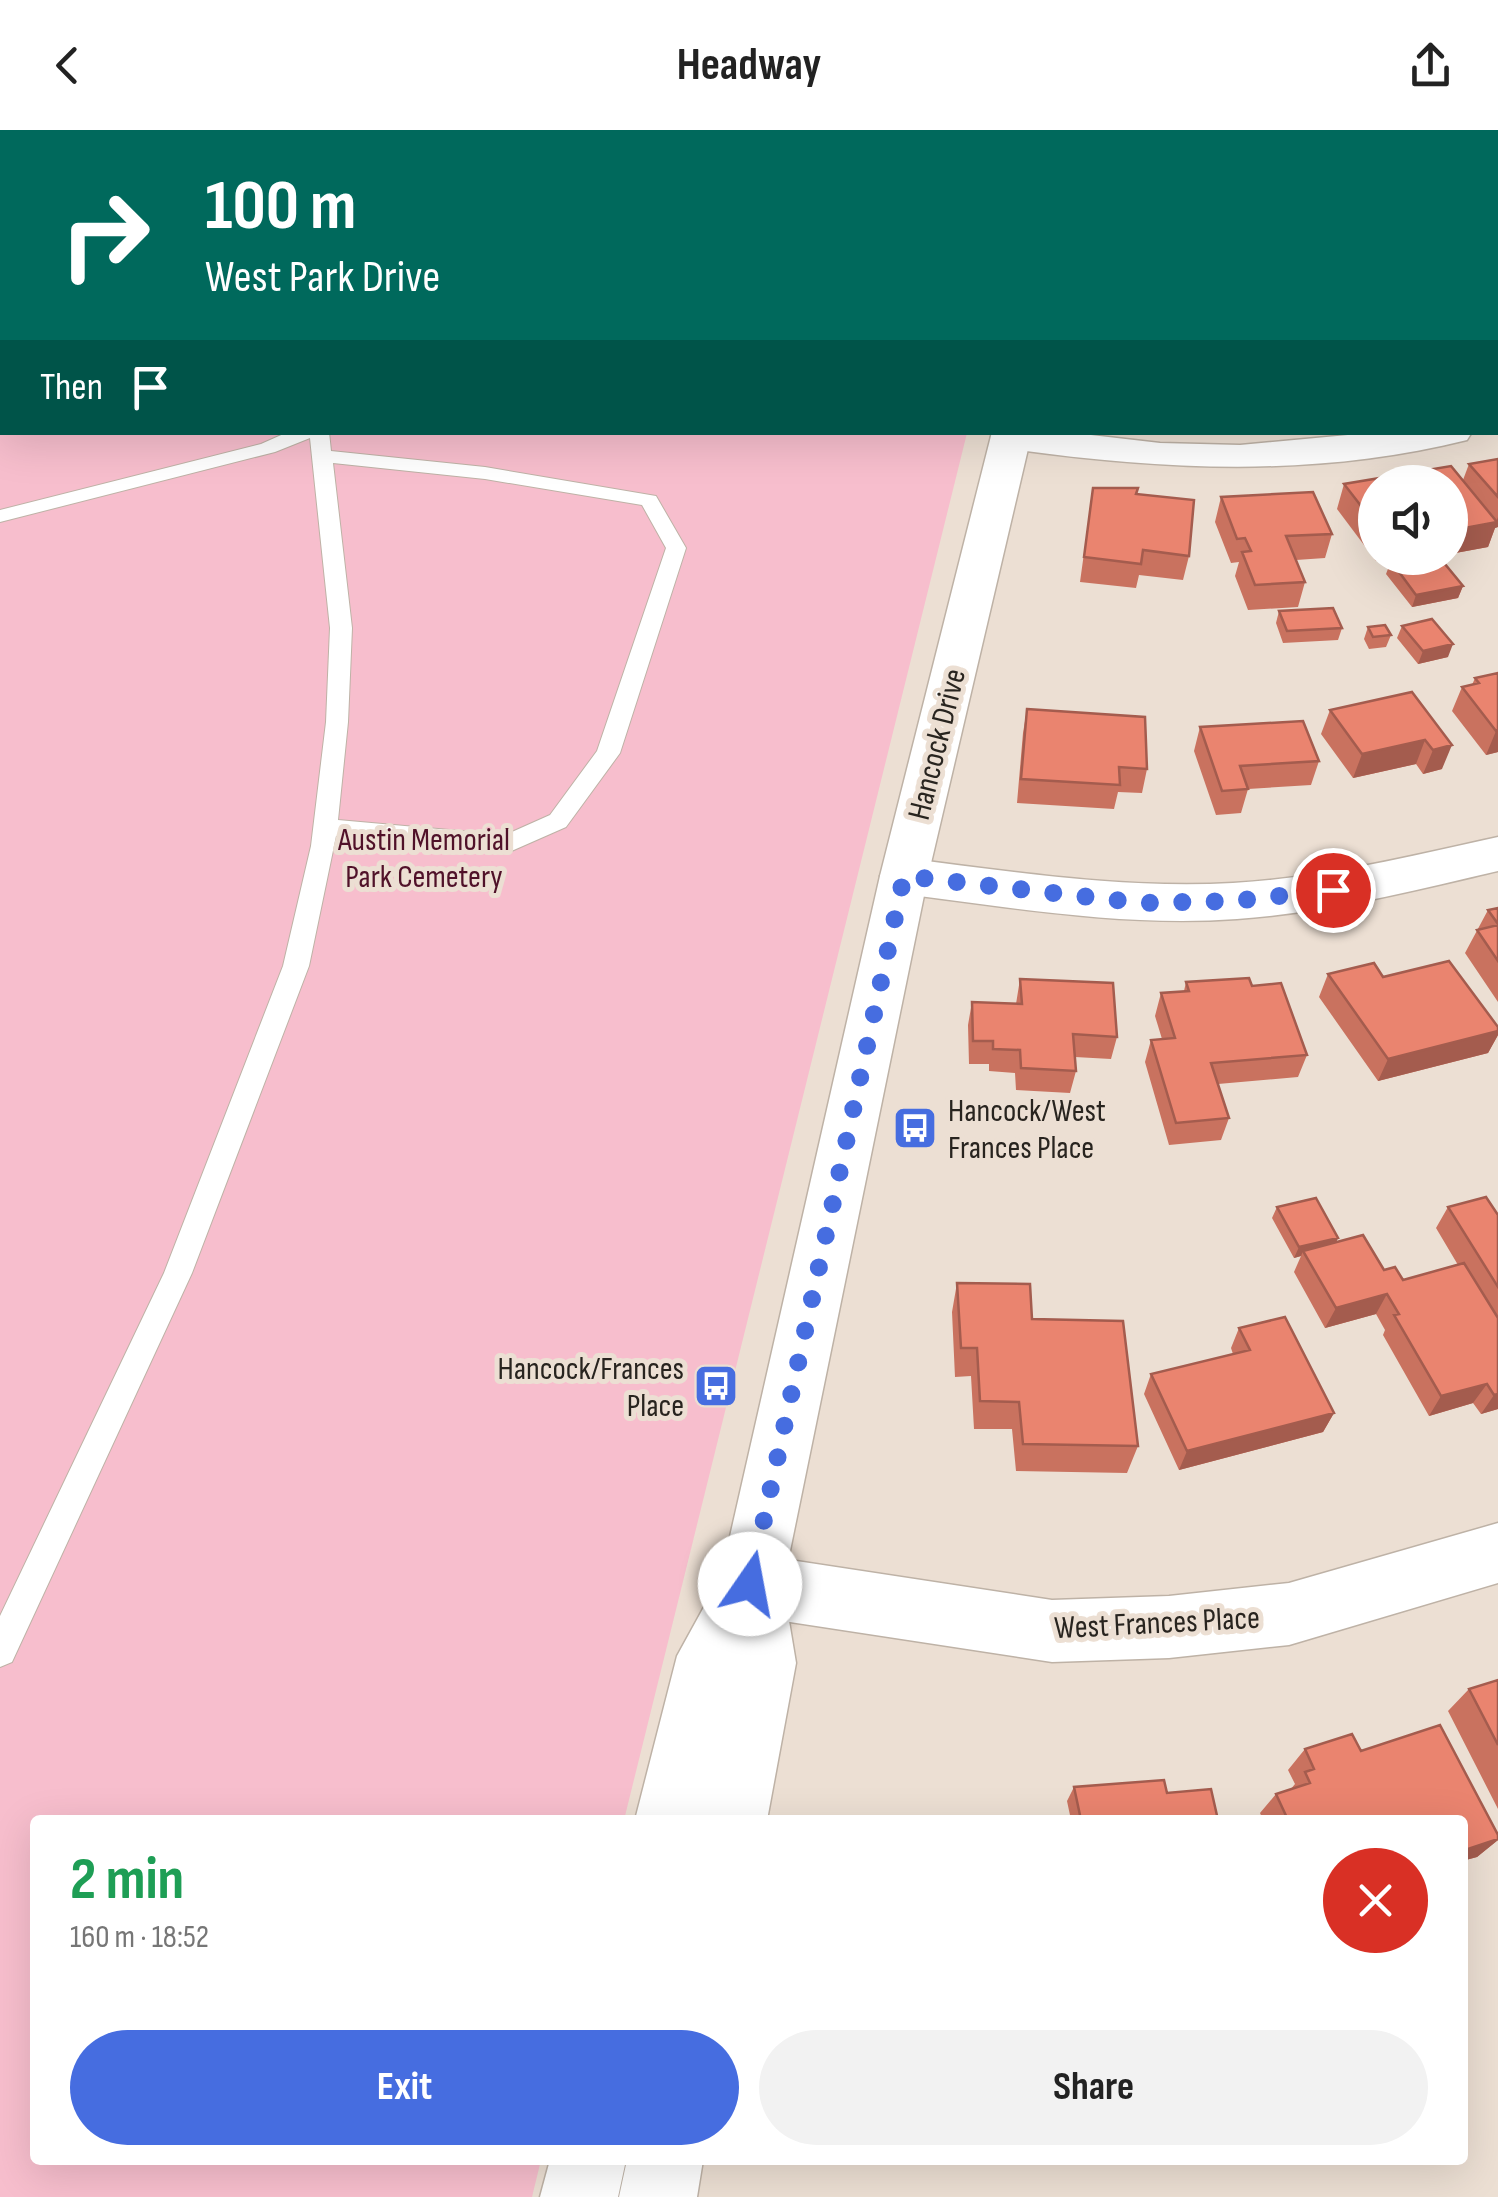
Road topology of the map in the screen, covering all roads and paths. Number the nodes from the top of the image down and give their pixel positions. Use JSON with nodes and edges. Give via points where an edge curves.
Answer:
{"nodes":[{"id":1,"x":299,"y":435,"type":"edge"},
{"id":2,"x":1012,"y":435,"type":"edge"},
{"id":3,"x":1432,"y":435,"type":"edge"},
{"id":4,"x":320,"y":444,"type":"edge"},
{"id":5,"x":0,"y":516,"type":"edge"},
{"id":6,"x":326,"y":828,"type":"junction"},
{"id":7,"x":1498,"y":854,"type":"edge"},
{"id":8,"x":904,"y":876,"type":"junction"},
{"id":9,"x":1498,"y":1553,"type":"edge"},
{"id":10,"x":750,"y":1584,"type":"junction"},
{"id":11,"x":0,"y":1651,"type":"edge"},
{"id":12,"x":671,"y":1815,"type":"edge"},
{"id":13,"x":733,"y":1815,"type":"edge"},
{"id":14,"x":587,"y":2165,"type":"edge"},
{"id":15,"x":664,"y":2165,"type":"edge"},
{"id":16,"x":579,"y":2197,"type":"edge"},
{"id":17,"x":658,"y":2197,"type":"edge"}],
"edges":[{"from":1,"to":5,"type":"lane"},
{"from":2,"to":3,"type":"street","via":[[1210,458],[1292,455]]},
{"from":2,"to":8,"type":"street","name":"Hancock Drive"},
{"from":4,"to":6,"type":"lane","via":[[341,628]]},
{"from":4,"to":6,"type":"lane","via":[[650,500],[676,548],[608,753],[558,821],[506,844]]},
{"from":6,"to":11,"type":"lane","via":[[296,966],[178,1272]]},
{"from":7,"to":8,"type":"street","via":[[1333,890],[1234,901],[1142,903]]},
{"from":8,"to":10,"type":"street","name":"Hancock Drive"},
{"from":9,"to":10,"type":"street","name":"West Frances Place","via":[[1288,1614],[1170,1627],[1052,1631]]},
{"from":10,"to":12,"type":"street","name":"Hancock Drive","via":[[710,1656]]},
{"from":10,"to":13,"type":"street","name":"Hancock Drive","via":[[763,1663]]},
{"from":14,"to":16,"type":"street"},
{"from":15,"to":17,"type":"street"}]}
